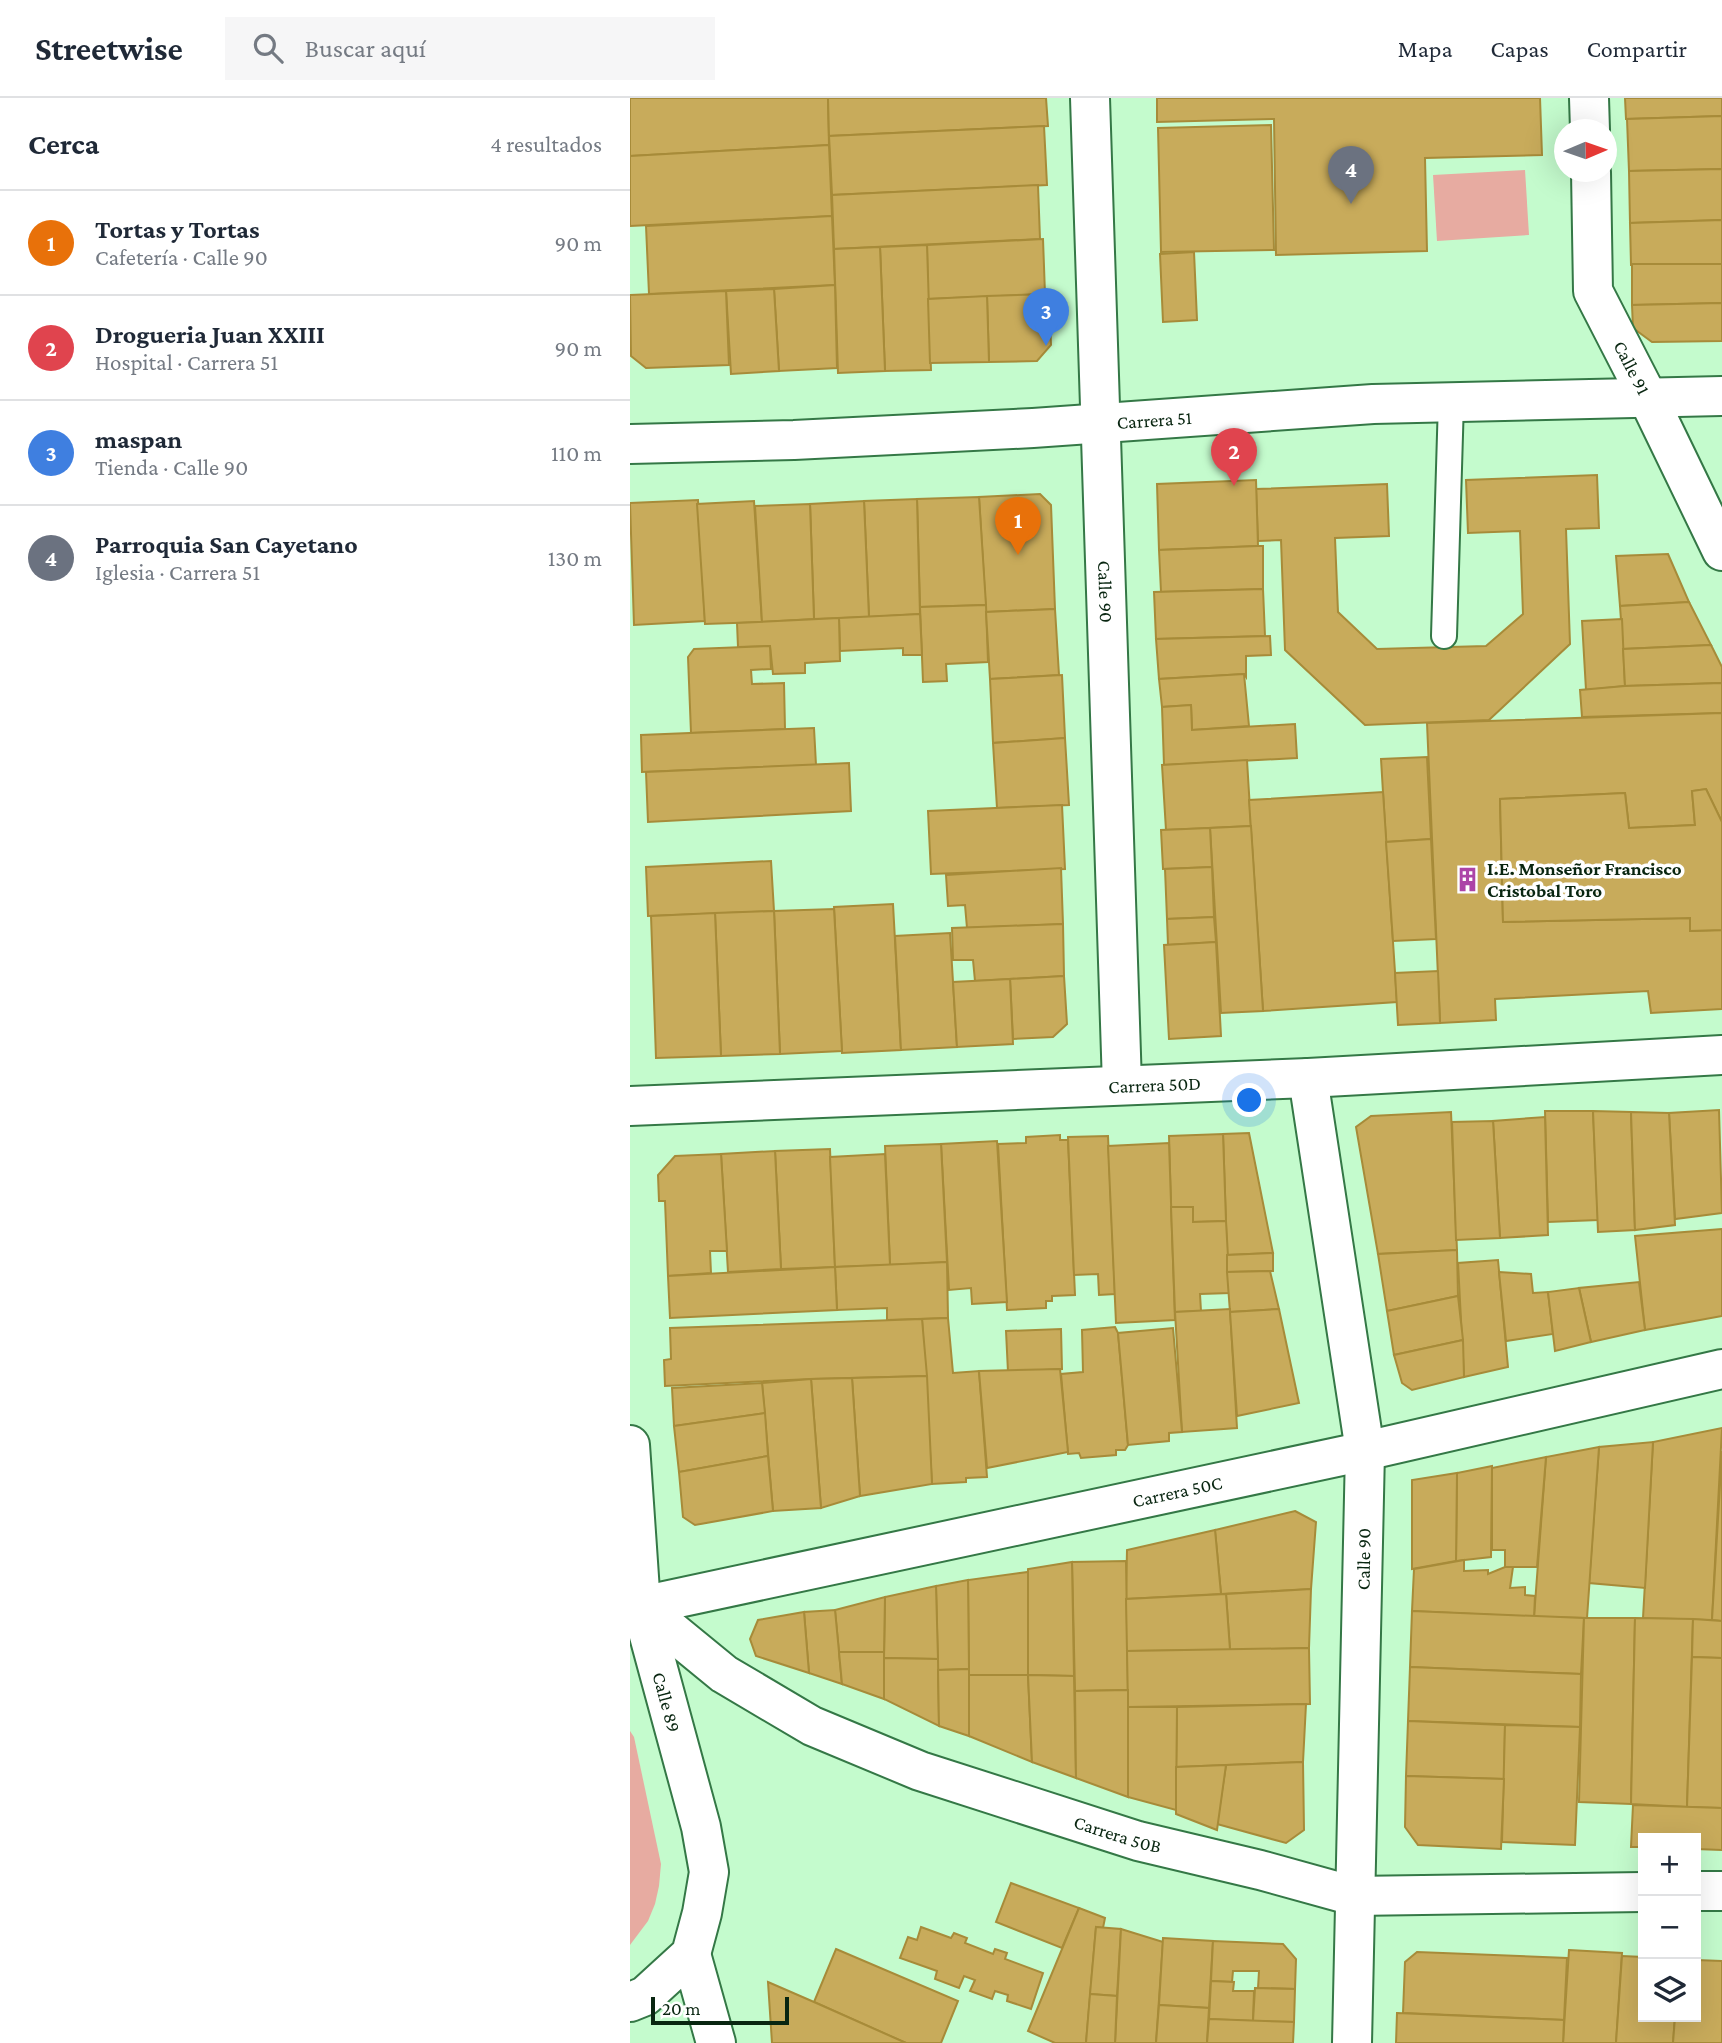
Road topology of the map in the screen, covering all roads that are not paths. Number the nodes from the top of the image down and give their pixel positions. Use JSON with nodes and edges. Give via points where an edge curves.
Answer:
{"nodes":[{"id":1,"x":1090,"y":98,"type":"edge"},
{"id":2,"x":1589,"y":98,"type":"edge"},
{"id":3,"x":1590,"y":119,"type":"edge"},
{"id":4,"x":1591,"y":182,"type":"edge"},
{"id":5,"x":1647,"y":396,"type":"junction"},
{"id":6,"x":1722,"y":396,"type":"edge"},
{"id":7,"x":1451,"y":401,"type":"junction"},
{"id":8,"x":1102,"y":421,"type":"junction"},
{"id":9,"x":630,"y":444,"type":"edge"},
{"id":10,"x":1722,"y":551,"type":"edge"},
{"id":11,"x":1444,"y":636,"type":"dead end"},
{"id":12,"x":1722,"y":1055,"type":"edge"},
{"id":13,"x":1308,"y":1078,"type":"junction"},
{"id":14,"x":1122,"y":1085,"type":"junction"},
{"id":15,"x":630,"y":1106,"type":"edge"},
{"id":16,"x":1722,"y":1369,"type":"edge"},
{"id":17,"x":630,"y":1444,"type":"edge"},
{"id":18,"x":1365,"y":1451,"type":"junction"},
{"id":19,"x":636,"y":1604,"type":"edge"},
{"id":20,"x":1701,"y":1891,"type":"edge"},
{"id":21,"x":1722,"y":1891,"type":"edge"},
{"id":22,"x":1638,"y":1892,"type":"edge"},
{"id":23,"x":1354,"y":1896,"type":"junction"},
{"id":24,"x":691,"y":1954,"type":"junction"},
{"id":25,"x":630,"y":2002,"type":"edge"},
{"id":26,"x":716,"y":2043,"type":"edge"},
{"id":27,"x":1352,"y":2043,"type":"edge"}],
"edges":[{"from":1,"to":8,"type":"street","name":"Calle 90"},
{"from":2,"to":3,"type":"street"},
{"from":4,"to":5,"type":"street","name":"Calle 91","via":[[1593,291]]},
{"from":5,"to":6,"type":"street","name":"Carrera 51"},
{"from":5,"to":7,"type":"street","name":"Carrera 51"},
{"from":5,"to":10,"type":"street","name":"Calle 91"},
{"from":7,"to":8,"type":"street","name":"Carrera 51"},
{"from":7,"to":11,"type":"lane"},
{"from":8,"to":9,"type":"street","name":"Carrera 51","via":[[793,440]]},
{"from":8,"to":14,"type":"street","name":"Calle 90"},
{"from":12,"to":13,"type":"street","name":"Carrera 50D"},
{"from":13,"to":14,"type":"street","name":"Carrera 50D"},
{"from":13,"to":18,"type":"street","name":"Calle 90"},
{"from":14,"to":15,"type":"street","name":"Carrera 50D"},
{"from":16,"to":18,"type":"street","name":"Carrera 50C"},
{"from":17,"to":19,"type":"street","name":"Calle 89"},
{"from":18,"to":19,"type":"street","name":"Carrera 50C"},
{"from":18,"to":23,"type":"street","name":"Calle 90"},
{"from":19,"to":23,"type":"street","name":"Carrera 50B","via":[[724,1674],[812,1726],[908,1766],[1138,1841]]},
{"from":19,"to":24,"type":"street","name":"Calle 89","via":[[701,1828],[709,1872]]},
{"from":20,"to":21,"type":"street"},
{"from":22,"to":23,"type":"street","name":"Carrera 50B"},
{"from":23,"to":27,"type":"street","name":"Calle 90"},
{"from":24,"to":25,"type":"street","via":[[645,1996]]},
{"from":24,"to":26,"type":"street"}]}
